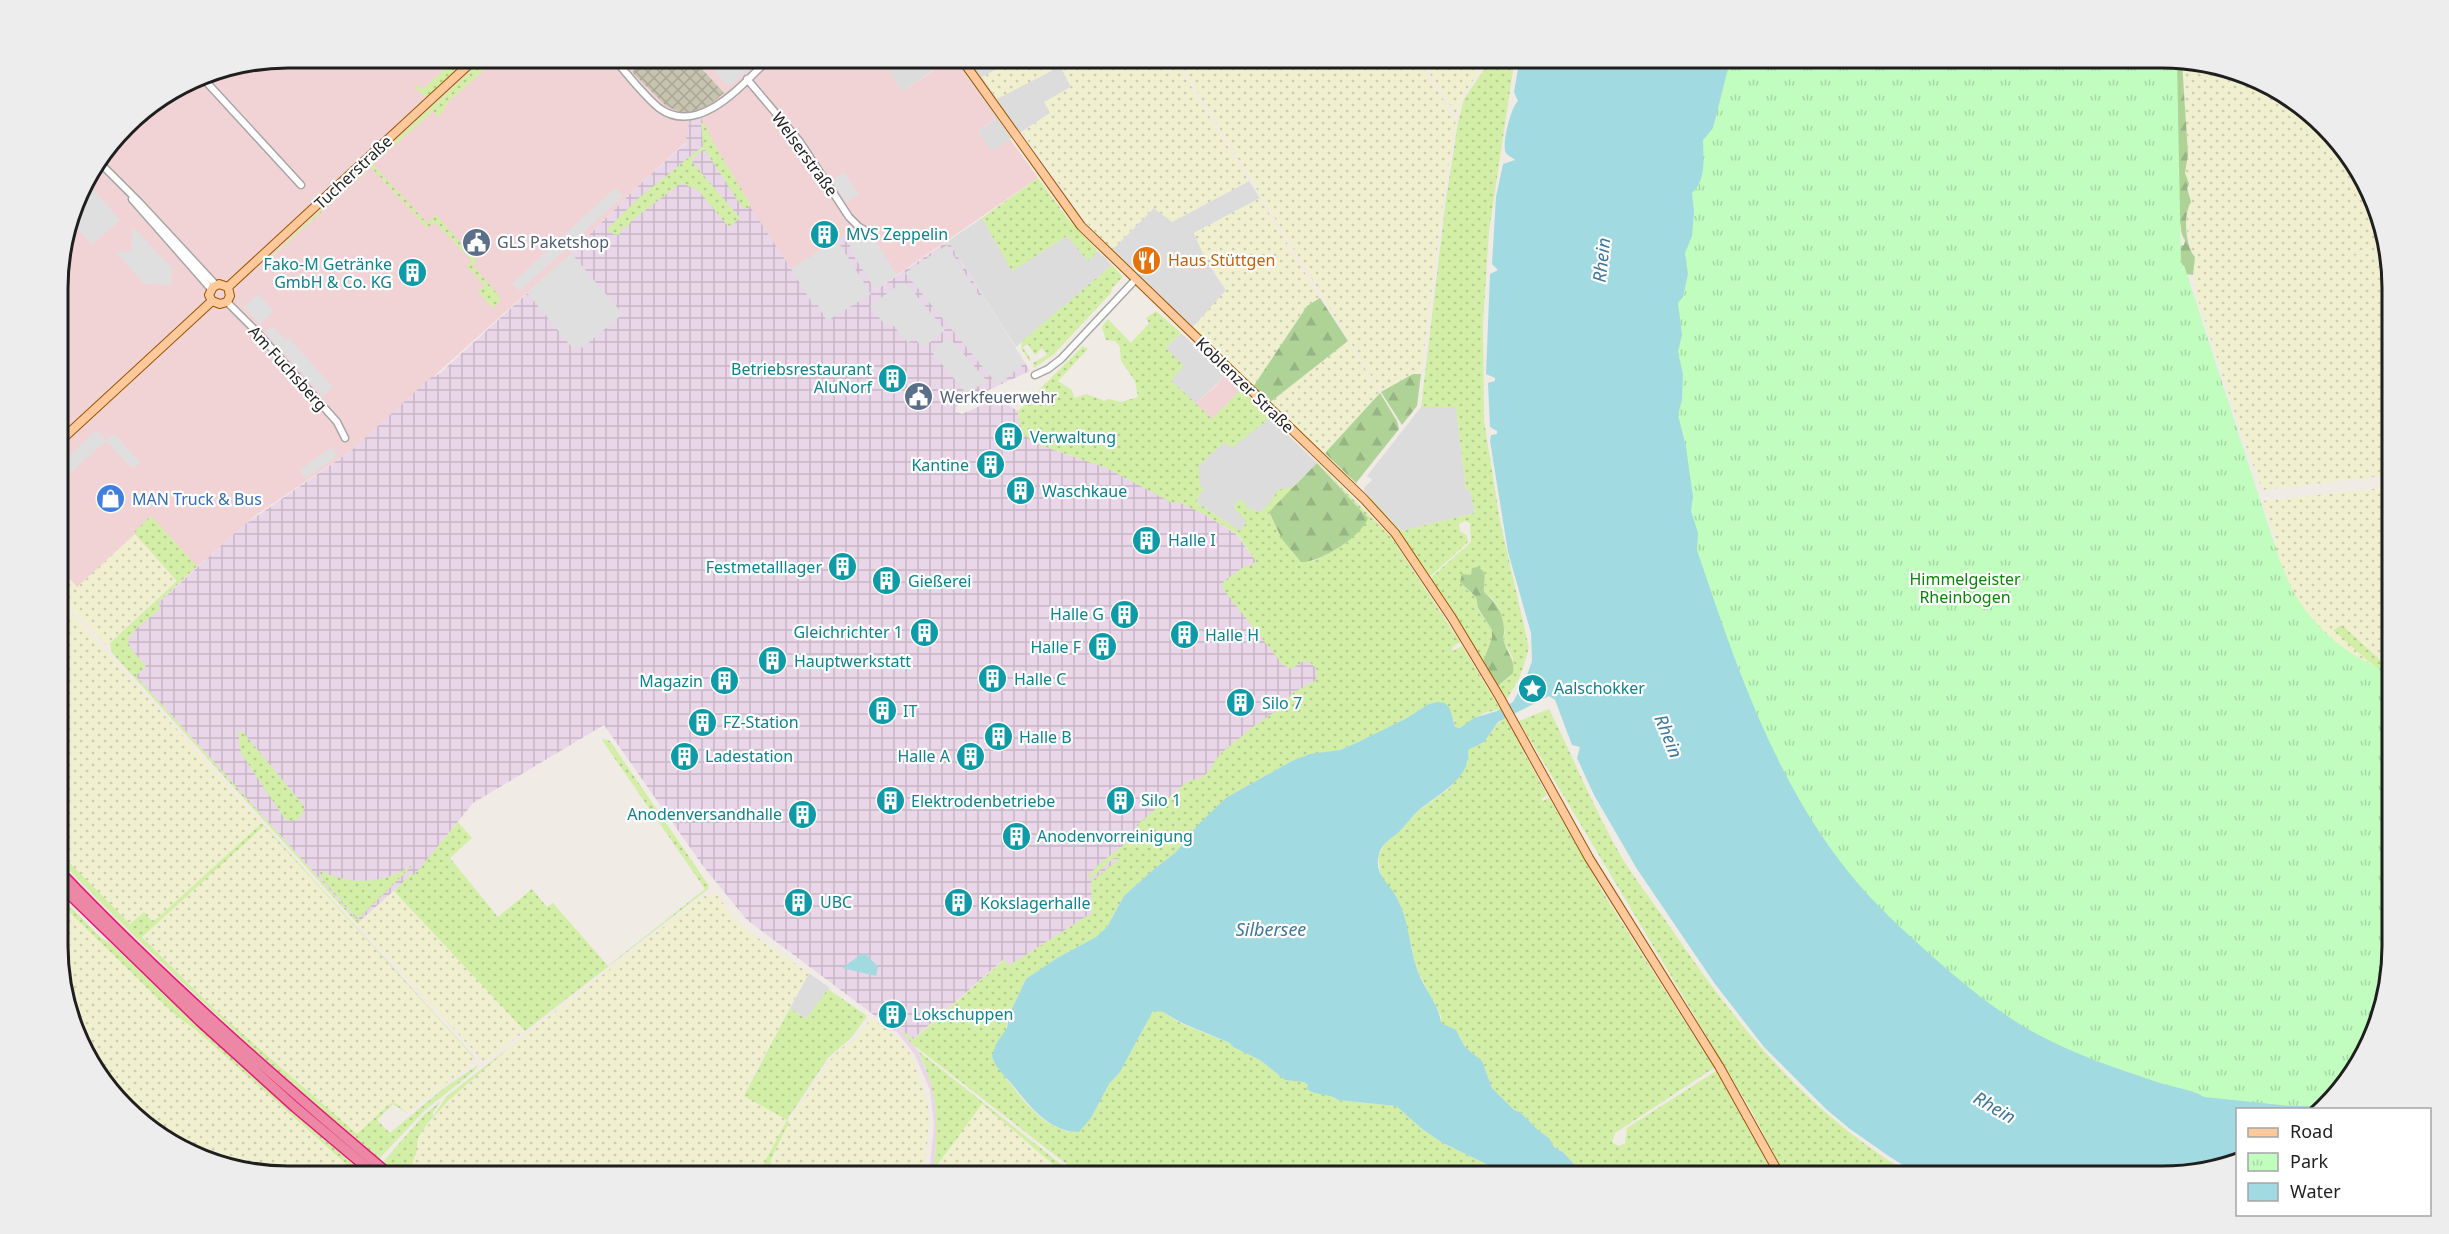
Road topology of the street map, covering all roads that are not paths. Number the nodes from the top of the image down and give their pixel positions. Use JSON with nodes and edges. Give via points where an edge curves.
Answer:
{"nodes":[{"id":1,"x":465,"y":68,"type":"edge"},
{"id":2,"x":622,"y":68,"type":"edge"},
{"id":3,"x":759,"y":68,"type":"edge"},
{"id":4,"x":968,"y":68,"type":"edge"},
{"id":5,"x":747,"y":79,"type":"junction"},
{"id":6,"x":208,"y":82,"type":"edge"},
{"id":7,"x":104,"y":167,"type":"edge"},
{"id":8,"x":301,"y":185,"type":"dead end"},
{"id":9,"x":863,"y":229,"type":"dead end"},
{"id":10,"x":1136,"y":279,"type":"junction"},
{"id":11,"x":213,"y":287,"type":"junction"},
{"id":12,"x":228,"y":287,"type":"junction"},
{"id":13,"x":212,"y":301,"type":"junction"},
{"id":14,"x":227,"y":302,"type":"junction"},
{"id":15,"x":1035,"y":375,"type":"dead end"},
{"id":16,"x":68,"y":434,"type":"edge"},
{"id":17,"x":345,"y":438,"type":"dead end"},
{"id":18,"x":68,"y":880,"type":"edge"},
{"id":19,"x":68,"y":893,"type":"edge"},
{"id":20,"x":365,"y":1166,"type":"edge"},
{"id":21,"x":379,"y":1166,"type":"edge"},
{"id":22,"x":1775,"y":1166,"type":"edge"}],
"edges":[{"from":1,"to":12,"type":"main road","name":"Tucherstraße"},
{"from":2,"to":5,"type":"street","via":[[658,106],[680,116],[710,110]]},
{"from":3,"to":5,"type":"street"},
{"from":4,"to":10,"type":"main road","name":"Koblenzer Straße","via":[[1074,217]]},
{"from":5,"to":9,"type":"street","name":"Welserstraße","via":[[801,142],[849,217]]},
{"from":6,"to":8,"type":"street"},
{"from":7,"to":11,"type":"street","via":[[140,202]]},
{"from":10,"to":15,"type":"street","via":[[1060,359]]},
{"from":10,"to":22,"type":"main road","name":"Koblenzer Straße","via":[[1395,533],[1499,696],[1597,872],[1719,1066]]},
{"from":11,"to":12,"type":"main road"},
{"from":11,"to":13,"type":"main road","via":[[209,295]]},
{"from":12,"to":14,"type":"main road"},
{"from":13,"to":14,"type":"main road"},
{"from":13,"to":16,"type":"main road"},
{"from":14,"to":17,"type":"street","name":"Am Fuchsberg","via":[[337,422]]},
{"from":18,"to":21,"type":"highway","via":[[209,1017]]},
{"from":19,"to":20,"type":"highway","via":[[200,1021]]}]}
